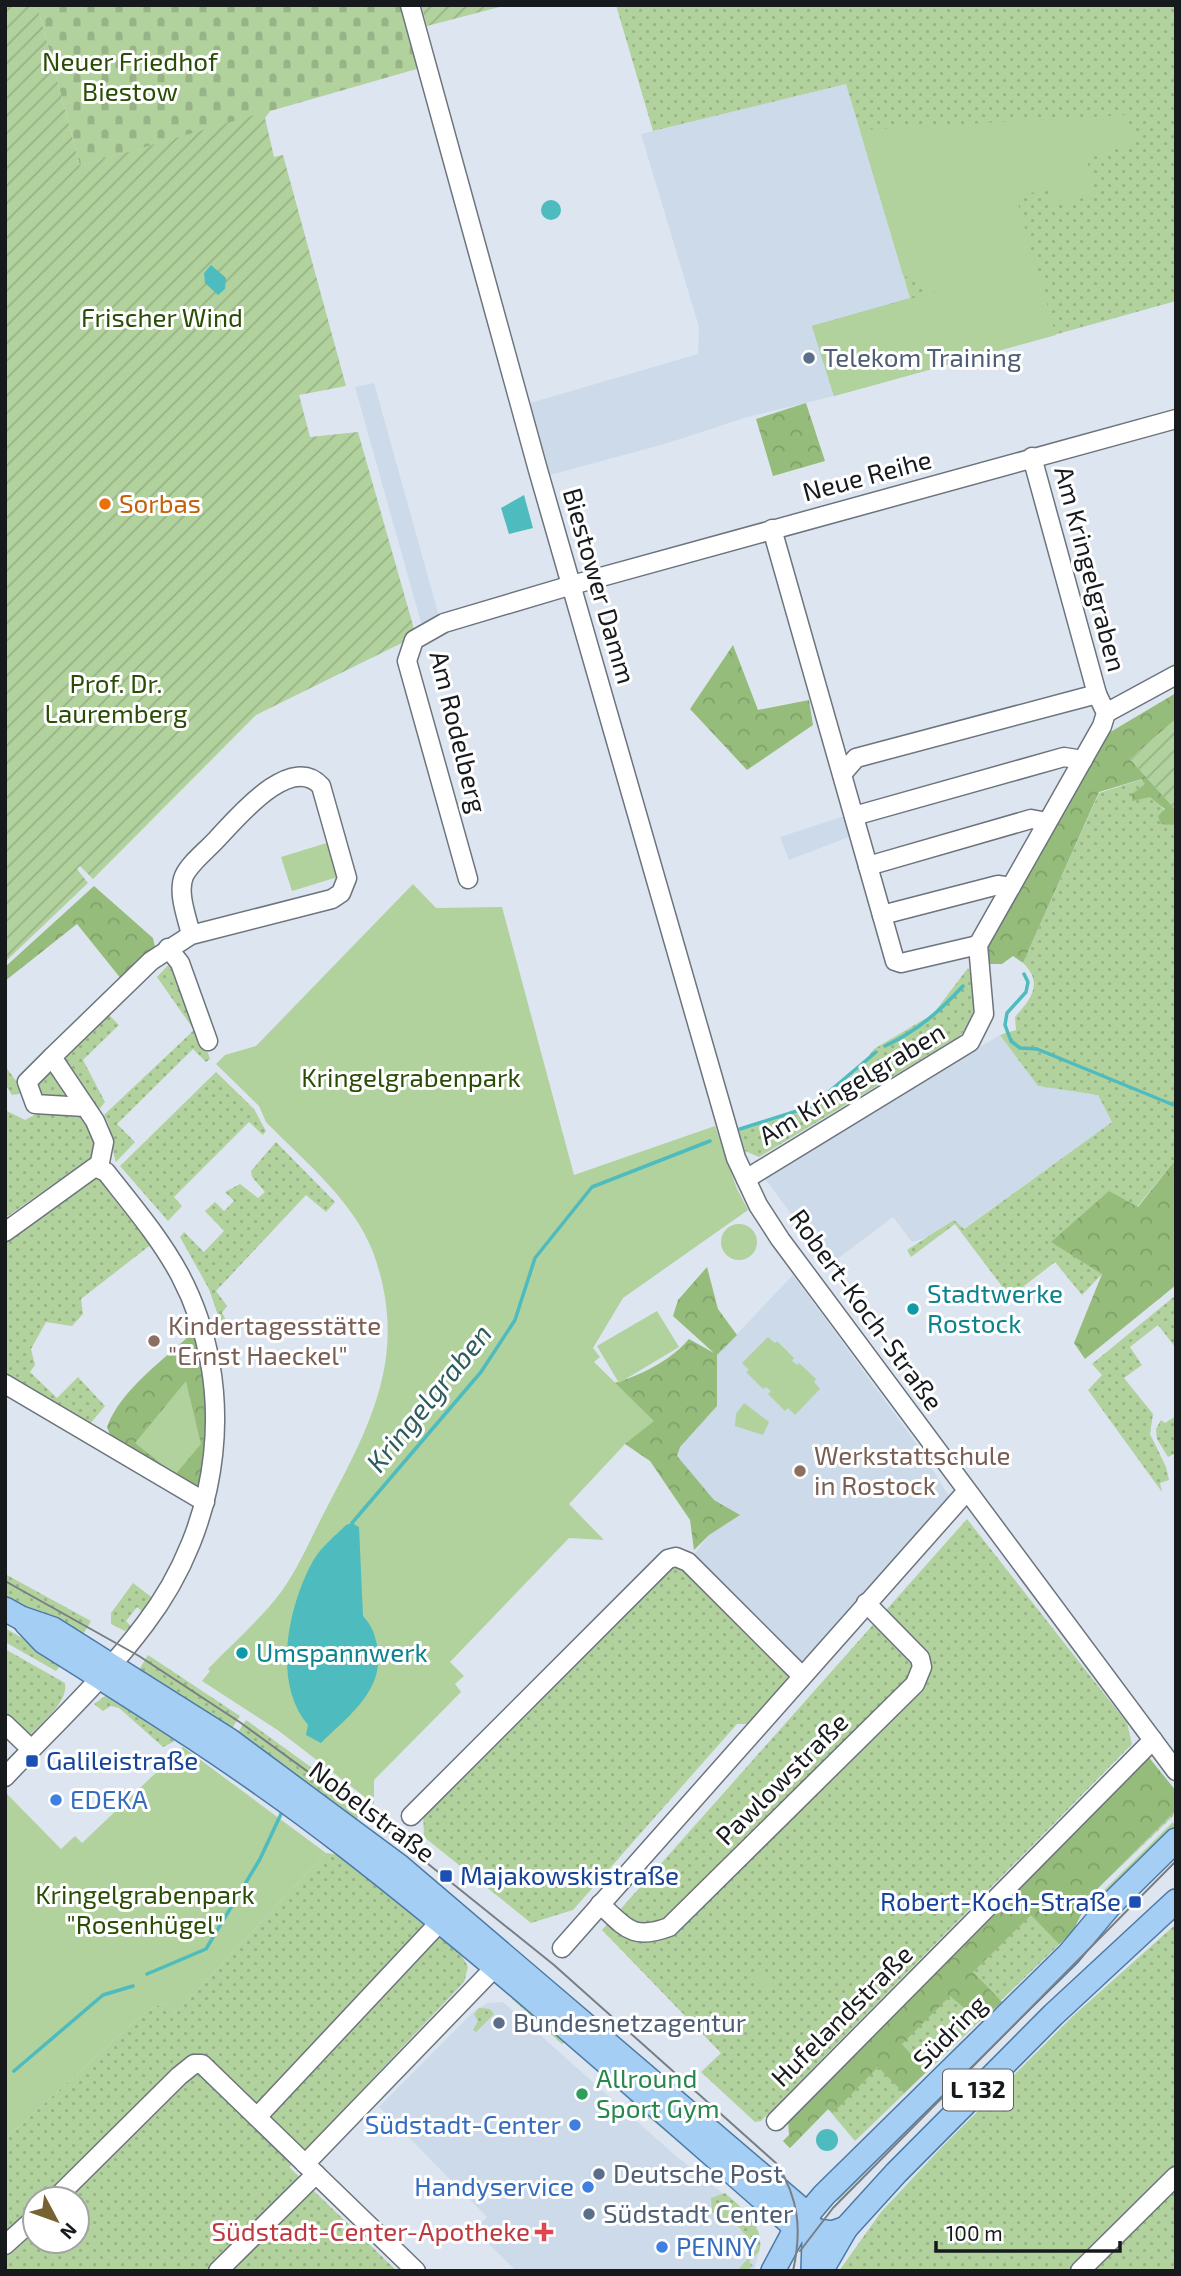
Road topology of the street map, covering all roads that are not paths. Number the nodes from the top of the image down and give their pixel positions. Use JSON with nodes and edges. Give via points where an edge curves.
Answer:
{"nodes":[{"id":1,"x":410,"y":5,"type":"edge"},
{"id":2,"x":1176,"y":419,"type":"edge"},
{"id":3,"x":1032,"y":457,"type":"junction"},
{"id":4,"x":772,"y":529,"type":"junction"},
{"id":5,"x":572,"y":585,"type":"junction"},
{"id":6,"x":1176,"y":675,"type":"edge"},
{"id":7,"x":1097,"y":694,"type":"junction"},
{"id":8,"x":1106,"y":713,"type":"junction"},
{"id":9,"x":1083,"y":760,"type":"junction"},
{"id":10,"x":842,"y":774,"type":"junction"},
{"id":11,"x":854,"y":817,"type":"junction"},
{"id":12,"x":1047,"y":822,"type":"junction"},
{"id":13,"x":868,"y":866,"type":"junction"},
{"id":14,"x":468,"y":879,"type":"dead end"},
{"id":15,"x":1011,"y":887,"type":"junction"},
{"id":16,"x":882,"y":915,"type":"junction"},
{"id":17,"x":191,"y":935,"type":"junction"},
{"id":18,"x":978,"y":945,"type":"junction"},
{"id":19,"x":167,"y":948,"type":"junction"},
{"id":20,"x":208,"y":1041,"type":"dead end"},
{"id":21,"x":52,"y":1057,"type":"junction"},
{"id":22,"x":85,"y":1107,"type":"junction"},
{"id":23,"x":99,"y":1167,"type":"junction"},
{"id":24,"x":746,"y":1179,"type":"junction"},
{"id":25,"x":5,"y":1231,"type":"edge"},
{"id":26,"x":5,"y":1384,"type":"edge"},
{"id":27,"x":967,"y":1491,"type":"junction"},
{"id":28,"x":205,"y":1502,"type":"junction"},
{"id":29,"x":866,"y":1604,"type":"junction"},
{"id":30,"x":13,"y":1614,"type":"edge"},
{"id":31,"x":105,"y":1670,"type":"junction"},
{"id":32,"x":802,"y":1676,"type":"junction"},
{"id":33,"x":5,"y":1724,"type":"edge"},
{"id":34,"x":1153,"y":1740,"type":"junction"},
{"id":35,"x":31,"y":1749,"type":"junction"},
{"id":36,"x":1176,"y":1771,"type":"edge"},
{"id":37,"x":5,"y":1777,"type":"edge"},
{"id":38,"x":411,"y":1816,"type":"dead end"},
{"id":39,"x":1176,"y":1840,"type":"edge"},
{"id":40,"x":1176,"y":1901,"type":"edge"},
{"id":41,"x":600,"y":1904,"type":"junction"},
{"id":42,"x":439,"y":1923,"type":"junction"},
{"id":43,"x":562,"y":1948,"type":"dead end"},
{"id":44,"x":500,"y":1962,"type":"junction"},
{"id":45,"x":257,"y":2117,"type":"junction"},
{"id":46,"x":776,"y":2121,"type":"dead end"},
{"id":47,"x":311,"y":2169,"type":"junction"},
{"id":48,"x":1176,"y":2176,"type":"edge"},
{"id":49,"x":69,"y":2185,"type":"edge"},
{"id":50,"x":805,"y":2225,"type":"junction"},
{"id":51,"x":846,"y":2228,"type":"junction"},
{"id":52,"x":21,"y":2231,"type":"edge"},
{"id":53,"x":5,"y":2245,"type":"edge"},
{"id":54,"x":218,"y":2271,"type":"edge"},
{"id":55,"x":416,"y":2271,"type":"edge"},
{"id":56,"x":773,"y":2271,"type":"edge"},
{"id":57,"x":813,"y":2271,"type":"edge"},
{"id":58,"x":821,"y":2271,"type":"edge"},
{"id":59,"x":1080,"y":2271,"type":"edge"}],
"edges":[{"from":1,"to":5,"type":"street","name":"Biestower Damm"},
{"from":2,"to":3,"type":"street","name":"Neue Reihe"},
{"from":3,"to":4,"type":"street","name":"Neue Reihe"},
{"from":3,"to":7,"type":"street","name":"Am Kringelgraben"},
{"from":4,"to":5,"type":"street","name":"Neue Reihe"},
{"from":4,"to":10,"type":"street"},
{"from":5,"to":14,"type":"street","name":"Am Rodelberg","via":[[444,623],[410,646],[407,661]]},
{"from":5,"to":24,"type":"street","name":"Biestower Damm","via":[[722,1111]]},
{"from":6,"to":8,"type":"street","name":"Am Kringelgraben"},
{"from":7,"to":8,"type":"street","name":"Am Kringelgraben"},
{"from":7,"to":10,"type":"street","name":"Am Kringelgraben","via":[[856,758]]},
{"from":8,"to":9,"type":"street","name":"Am Kringelgraben"},
{"from":9,"to":11,"type":"street","via":[[1064,757]]},
{"from":9,"to":12,"type":"street","name":"Am Kringelgraben"},
{"from":10,"to":11,"type":"street"},
{"from":11,"to":13,"type":"street"},
{"from":12,"to":13,"type":"street","via":[[1031,819]]},
{"from":12,"to":15,"type":"street","name":"Am Kringelgraben"},
{"from":13,"to":16,"type":"street"},
{"from":15,"to":16,"type":"street","via":[[998,885]]},
{"from":15,"to":18,"type":"street","name":"Am Kringelgraben"},
{"from":16,"to":18,"type":"street","via":[[891,951],[901,963]]},
{"from":17,"to":17,"type":"street","via":[[341,893],[347,877],[321,786],[315,779],[306,775],[289,779],[263,792],[186,873],[181,891]]},
{"from":17,"to":19,"type":"street"},
{"from":18,"to":24,"type":"street","name":"Am Kringelgraben","via":[[984,1014],[970,1042]]},
{"from":19,"to":20,"type":"street","via":[[180,963]]},
{"from":19,"to":21,"type":"street"},
{"from":21,"to":22,"type":"street"},
{"from":21,"to":22,"type":"street","via":[[27,1082],[36,1104]]},
{"from":22,"to":23,"type":"street","via":[[104,1142]]},
{"from":23,"to":25,"type":"street"},
{"from":23,"to":28,"type":"street","via":[[164,1247],[198,1318],[214,1385],[217,1426]]},
{"from":24,"to":27,"type":"street","name":"Robert-Koch-Straße","via":[[780,1239]]},
{"from":26,"to":28,"type":"street"},
{"from":27,"to":29,"type":"street","name":"Pawlowstraße"},
{"from":27,"to":34,"type":"street","name":"Robert-Koch-Straße"},
{"from":28,"to":31,"type":"street","via":[[183,1563],[161,1600]]},
{"from":29,"to":32,"type":"street","name":"Pawlowstraße"},
{"from":29,"to":41,"type":"street","name":"Pawlowstraße","via":[[920,1658],[922,1667],[915,1684],[669,1927],[641,1934],[629,1931]]},
{"from":30,"to":31,"type":"main road","name":"Nobelstraße","via":[[44,1642]]},
{"from":31,"to":35,"type":"street"},
{"from":31,"to":42,"type":"main road","name":"Nobelstraße","via":[[334,1837]]},
{"from":31,"to":44,"type":"main road","name":"Nobelstraße","via":[[229,1740],[353,1830]]},
{"from":32,"to":38,"type":"street","name":"Nobelstraße","via":[[688,1562],[668,1559]]},
{"from":32,"to":41,"type":"street","name":"Pawlowstraße"},
{"from":33,"to":35,"type":"street"},
{"from":34,"to":36,"type":"street","name":"Robert-Koch-Straße"},
{"from":34,"to":46,"type":"street","name":"Hufelandstraße"},
{"from":35,"to":37,"type":"street"},
{"from":39,"to":50,"type":"main road","name":"Südring","number":"L 132"},
{"from":40,"to":51,"type":"main road","number":"L 132","via":[[1044,2023]]},
{"from":41,"to":43,"type":"street","name":"Pawlowstraße"},
{"from":42,"to":44,"type":"main road","name":"Nobelstraße"},
{"from":42,"to":45,"type":"street"},
{"from":44,"to":47,"type":"street"},
{"from":44,"to":50,"type":"main road","name":"Nobelstraße"},
{"from":45,"to":47,"type":"street"},
{"from":45,"to":49,"type":"street","via":[[202,2064],[194,2064]]},
{"from":47,"to":54,"type":"street","via":[[302,2188]]},
{"from":47,"to":55,"type":"street"},
{"from":48,"to":59,"type":"street"},
{"from":50,"to":51,"type":"main road","via":[[832,2233]]},
{"from":50,"to":56,"type":"main road","name":"Südring"},
{"from":50,"to":57,"type":"main road"},
{"from":51,"to":58,"type":"main road","number":"L 132"},
{"from":52,"to":53,"type":"street"}]}
